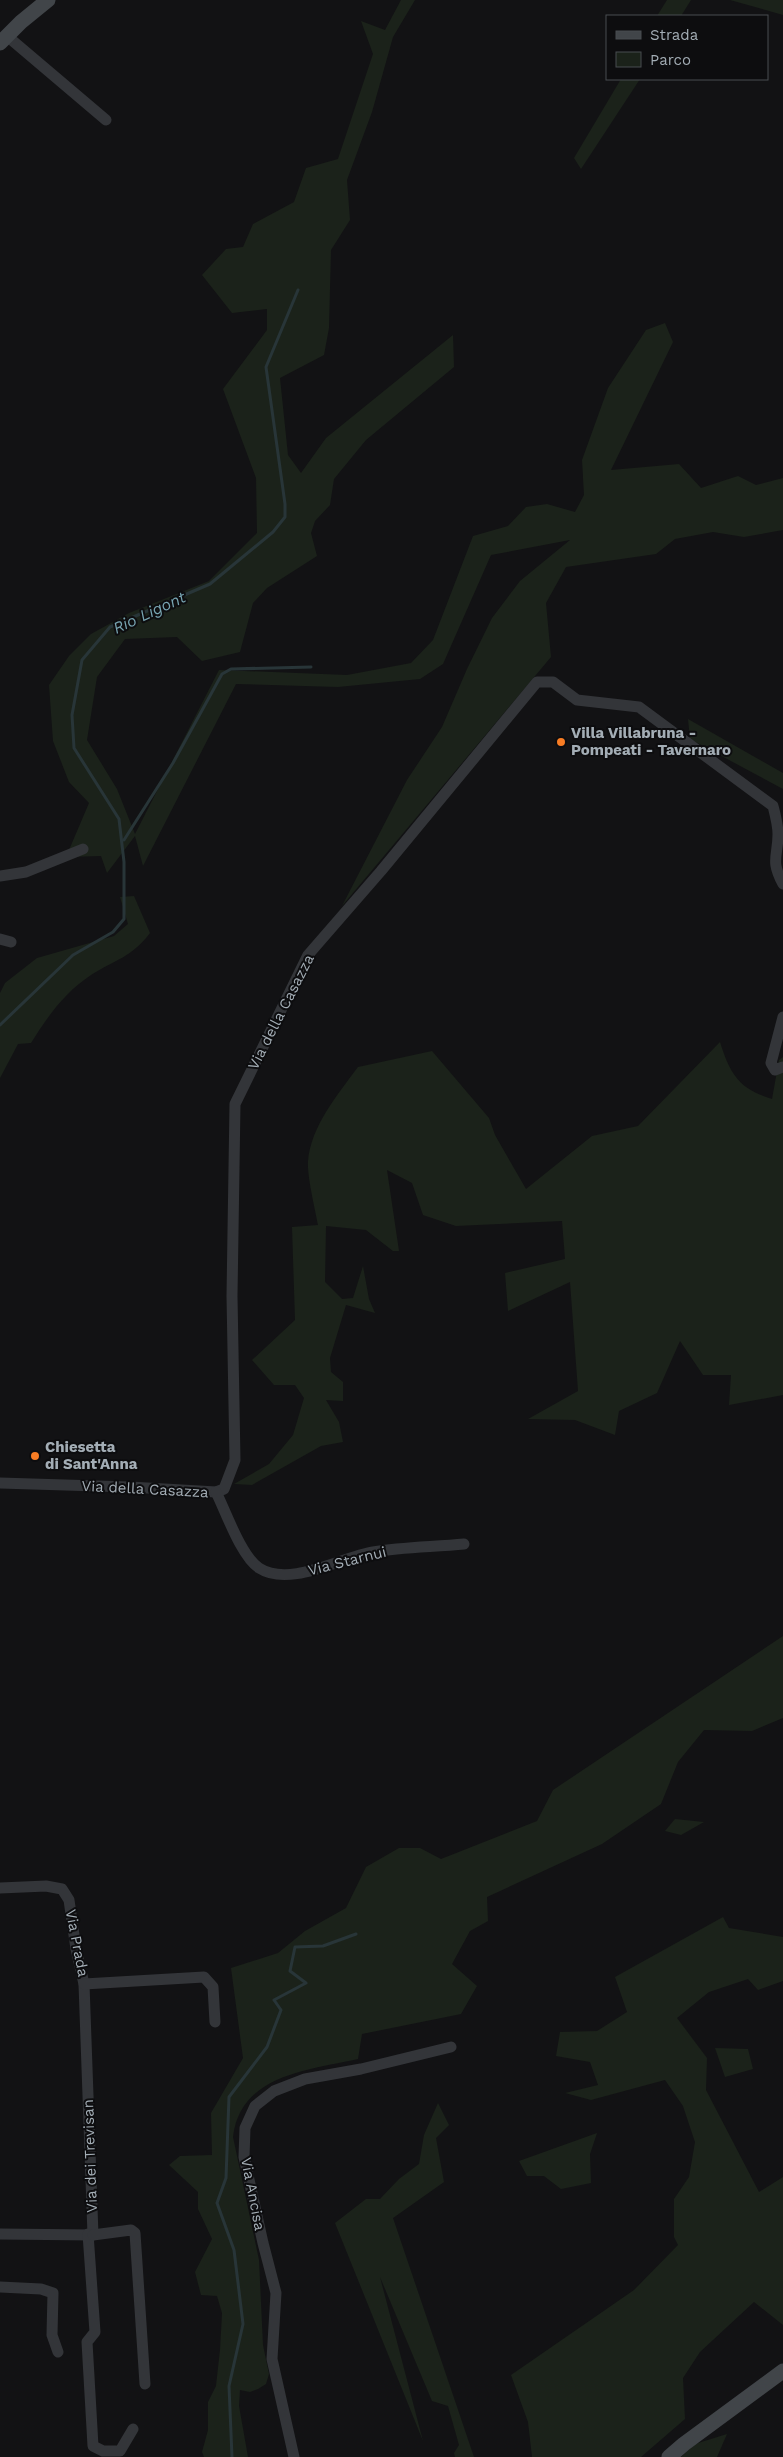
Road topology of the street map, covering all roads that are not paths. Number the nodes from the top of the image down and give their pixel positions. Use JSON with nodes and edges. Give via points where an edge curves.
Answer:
{"nodes":[{"id":1,"x":48,"y":0,"type":"edge"},
{"id":2,"x":3,"y":40,"type":"edge"},
{"id":3,"x":106,"y":120,"type":"dead end"},
{"id":4,"x":83,"y":849,"type":"dead end"},
{"id":5,"x":0,"y":876,"type":"edge"},
{"id":6,"x":783,"y":884,"type":"edge"},
{"id":7,"x":783,"y":1017,"type":"edge"},
{"id":8,"x":783,"y":1068,"type":"edge"},
{"id":9,"x":0,"y":1483,"type":"edge"},
{"id":10,"x":216,"y":1492,"type":"junction"},
{"id":11,"x":464,"y":1544,"type":"dead end"},
{"id":12,"x":0,"y":1888,"type":"edge"},
{"id":13,"x":84,"y":1984,"type":"junction"},
{"id":14,"x":215,"y":2022,"type":"dead end"},
{"id":15,"x":451,"y":2047,"type":"dead end"},
{"id":16,"x":0,"y":2234,"type":"edge"},
{"id":17,"x":91,"y":2235,"type":"junction"},
{"id":18,"x":0,"y":2287,"type":"edge"},
{"id":19,"x":58,"y":2352,"type":"dead end"},
{"id":20,"x":783,"y":2372,"type":"edge"},
{"id":21,"x":145,"y":2384,"type":"dead end"},
{"id":22,"x":133,"y":2429,"type":"dead end"},
{"id":23,"x":294,"y":2457,"type":"edge"},
{"id":24,"x":669,"y":2457,"type":"edge"}],
"edges":[{"from":1,"to":2,"type":"street"},
{"from":2,"to":3,"type":"street"},
{"from":4,"to":5,"type":"street","via":[[26,872]]},
{"from":6,"to":10,"type":"street","name":"Via della Casazza","via":[[776,870],[774,854],[778,833],[773,806],[639,707],[577,700],[553,682],[537,682],[308,955],[235,1104],[232,1296],[235,1460],[224,1490]]},
{"from":7,"to":8,"type":"street","via":[[771,1064],[775,1070]]},
{"from":9,"to":10,"type":"street","name":"Via della Casazza"},
{"from":10,"to":11,"type":"street","name":"Via Starnui","via":[[245,1552],[259,1568],[276,1574],[307,1572],[372,1552]]},
{"from":12,"to":13,"type":"street","name":"Via Prada","via":[[46,1886],[62,1889],[69,1900]]},
{"from":13,"to":14,"type":"street","name":"Via Prada","via":[[204,1977],[213,1987]]},
{"from":13,"to":17,"type":"street","name":"Via dei Trevisan"},
{"from":15,"to":23,"type":"street","name":"Via Ancisa","via":[[305,2079],[274,2091],[254,2106],[245,2128],[244,2157],[276,2293],[272,2359]]},
{"from":16,"to":17,"type":"street","name":"Via dei Trevisan"},
{"from":17,"to":21,"type":"street","via":[[131,2230],[135,2233]]},
{"from":17,"to":22,"type":"street","via":[[95,2332],[87,2342],[93,2446],[103,2451],[120,2451]]},
{"from":18,"to":19,"type":"street","via":[[41,2289],[53,2293],[52,2335]]},
{"from":20,"to":24,"type":"street"}]}
